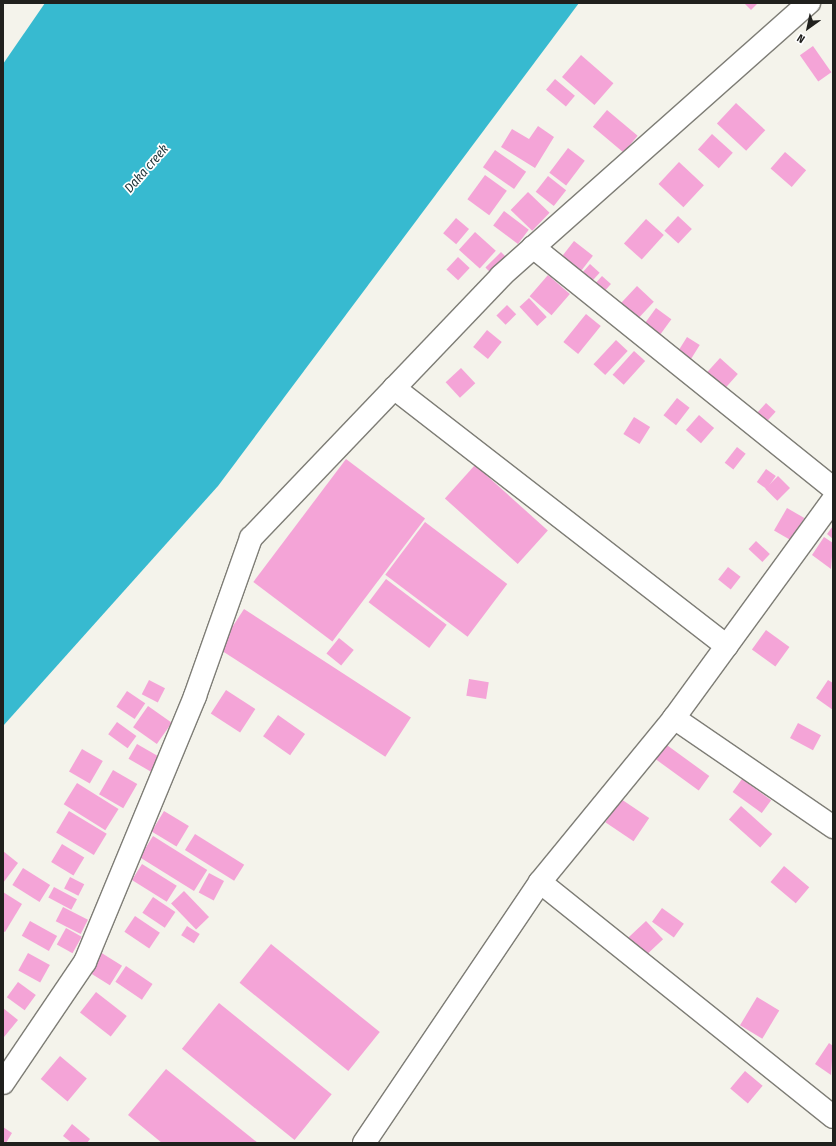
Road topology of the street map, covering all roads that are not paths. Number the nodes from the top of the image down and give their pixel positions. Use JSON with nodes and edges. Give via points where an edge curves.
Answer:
{"nodes":[{"id":1,"x":809,"y":3,"type":"edge"},
{"id":2,"x":533,"y":247,"type":"junction"},
{"id":3,"x":394,"y":388,"type":"junction"},
{"id":4,"x":833,"y":488,"type":"edge"},
{"id":5,"x":833,"y":500,"type":"edge"},
{"id":6,"x":727,"y":646,"type":"junction"},
{"id":7,"x":674,"y":718,"type":"junction"},
{"id":8,"x":833,"y":827,"type":"edge"},
{"id":9,"x":540,"y":882,"type":"junction"},
{"id":10,"x":3,"y":1083,"type":"edge"},
{"id":11,"x":833,"y":1117,"type":"edge"},
{"id":12,"x":364,"y":1143,"type":"edge"}],
"edges":[{"from":1,"to":2,"type":"street"},
{"from":2,"to":3,"type":"street","via":[[501,276]]},
{"from":2,"to":4,"type":"street"},
{"from":3,"to":6,"type":"street"},
{"from":3,"to":10,"type":"street","via":[[251,538],[194,696],[85,962]]},
{"from":5,"to":6,"type":"street"},
{"from":6,"to":7,"type":"street"},
{"from":7,"to":8,"type":"street"},
{"from":7,"to":9,"type":"street"},
{"from":9,"to":11,"type":"street"},
{"from":9,"to":12,"type":"street"}]}
